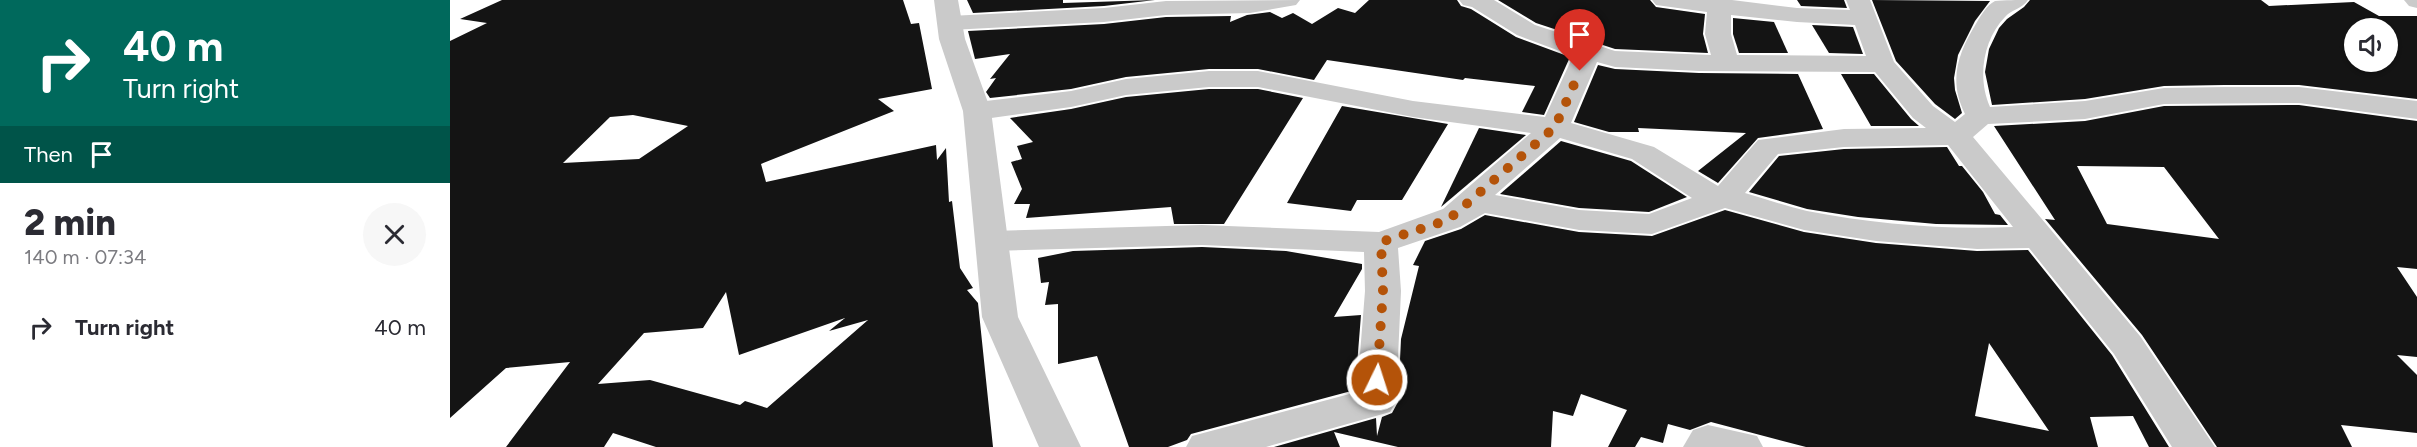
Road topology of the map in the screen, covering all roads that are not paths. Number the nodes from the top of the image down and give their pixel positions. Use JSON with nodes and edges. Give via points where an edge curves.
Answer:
{"nodes":[{"id":1,"x":1288,"y":0,"type":"edge"},
{"id":2,"x":1471,"y":0,"type":"edge"},
{"id":3,"x":1664,"y":0,"type":"edge"},
{"id":4,"x":2016,"y":0,"type":"edge"},
{"id":5,"x":1719,"y":3,"type":"edge"},
{"id":6,"x":1164,"y":4,"type":"edge"},
{"id":7,"x":1860,"y":9,"type":"edge"},
{"id":8,"x":948,"y":11,"type":"edge"},
{"id":9,"x":1588,"y":52,"type":"junction"},
{"id":10,"x":1726,"y":62,"type":"junction"},
{"id":11,"x":1882,"y":64,"type":"junction"},
{"id":12,"x":2417,"y":110,"type":"edge"},
{"id":13,"x":977,"y":111,"type":"junction"},
{"id":14,"x":1980,"y":116,"type":"junction"},
{"id":15,"x":1555,"y":127,"type":"junction"},
{"id":16,"x":1956,"y":136,"type":"junction"},
{"id":17,"x":1725,"y":197,"type":"junction"},
{"id":18,"x":1448,"y":220,"type":"junction"},
{"id":19,"x":2036,"y":237,"type":"junction"},
{"id":20,"x":992,"y":241,"type":"junction"},
{"id":21,"x":1381,"y":242,"type":"junction"},
{"id":22,"x":1060,"y":447,"type":"edge"},
{"id":23,"x":1207,"y":447,"type":"edge"},
{"id":24,"x":1704,"y":447,"type":"edge"},
{"id":25,"x":1742,"y":447,"type":"edge"},
{"id":26,"x":2194,"y":447,"type":"edge"}],
"edges":[{"from":1,"to":6,"type":"street","via":[[1250,6]]},
{"from":2,"to":9,"type":"street","via":[[1526,30]]},
{"from":3,"to":5,"type":"street"},
{"from":4,"to":14,"type":"street","via":[[1995,12],[1980,34],[1970,63],[1971,100]]},
{"from":5,"to":7,"type":"street","via":[[1797,15]]},
{"from":5,"to":10,"type":"street","via":[[1718,34]]},
{"from":6,"to":8,"type":"street","via":[[1104,15]]},
{"from":7,"to":11,"type":"street"},
{"from":8,"to":13,"type":"street","via":[[952,39]]},
{"from":9,"to":10,"type":"street","via":[[1615,59]]},
{"from":9,"to":15,"type":"street"},
{"from":10,"to":11,"type":"street"},
{"from":11,"to":16,"type":"street","via":[[1923,112]]},
{"from":12,"to":14,"type":"street","via":[[2299,95],[2212,95],[2164,96],[2085,110]]},
{"from":13,"to":15,"type":"street","via":[[1071,99],[1125,87],[1258,79],[1413,109]]},
{"from":13,"to":20,"type":"street"},
{"from":14,"to":16,"type":"street"},
{"from":15,"to":17,"type":"street","via":[[1644,153],[1704,192]]},
{"from":15,"to":18,"type":"street"},
{"from":16,"to":17,"type":"street","via":[[1844,138],[1769,146]]},
{"from":16,"to":19,"type":"street"},
{"from":17,"to":18,"type":"street","via":[[1652,224],[1579,220],[1480,202]]},
{"from":17,"to":19,"type":"street","via":[[1804,220],[1876,231],[1977,239]]},
{"from":18,"to":21,"type":"street"},
{"from":19,"to":26,"type":"street","via":[[2127,345]]},
{"from":20,"to":21,"type":"street","via":[[1203,235]]},
{"from":20,"to":22,"type":"street","via":[[1000,317]]},
{"from":21,"to":23,"type":"street","via":[[1383,291],[1376,402]]},
{"from":24,"to":25,"type":"street","via":[[1708,441]]}]}
